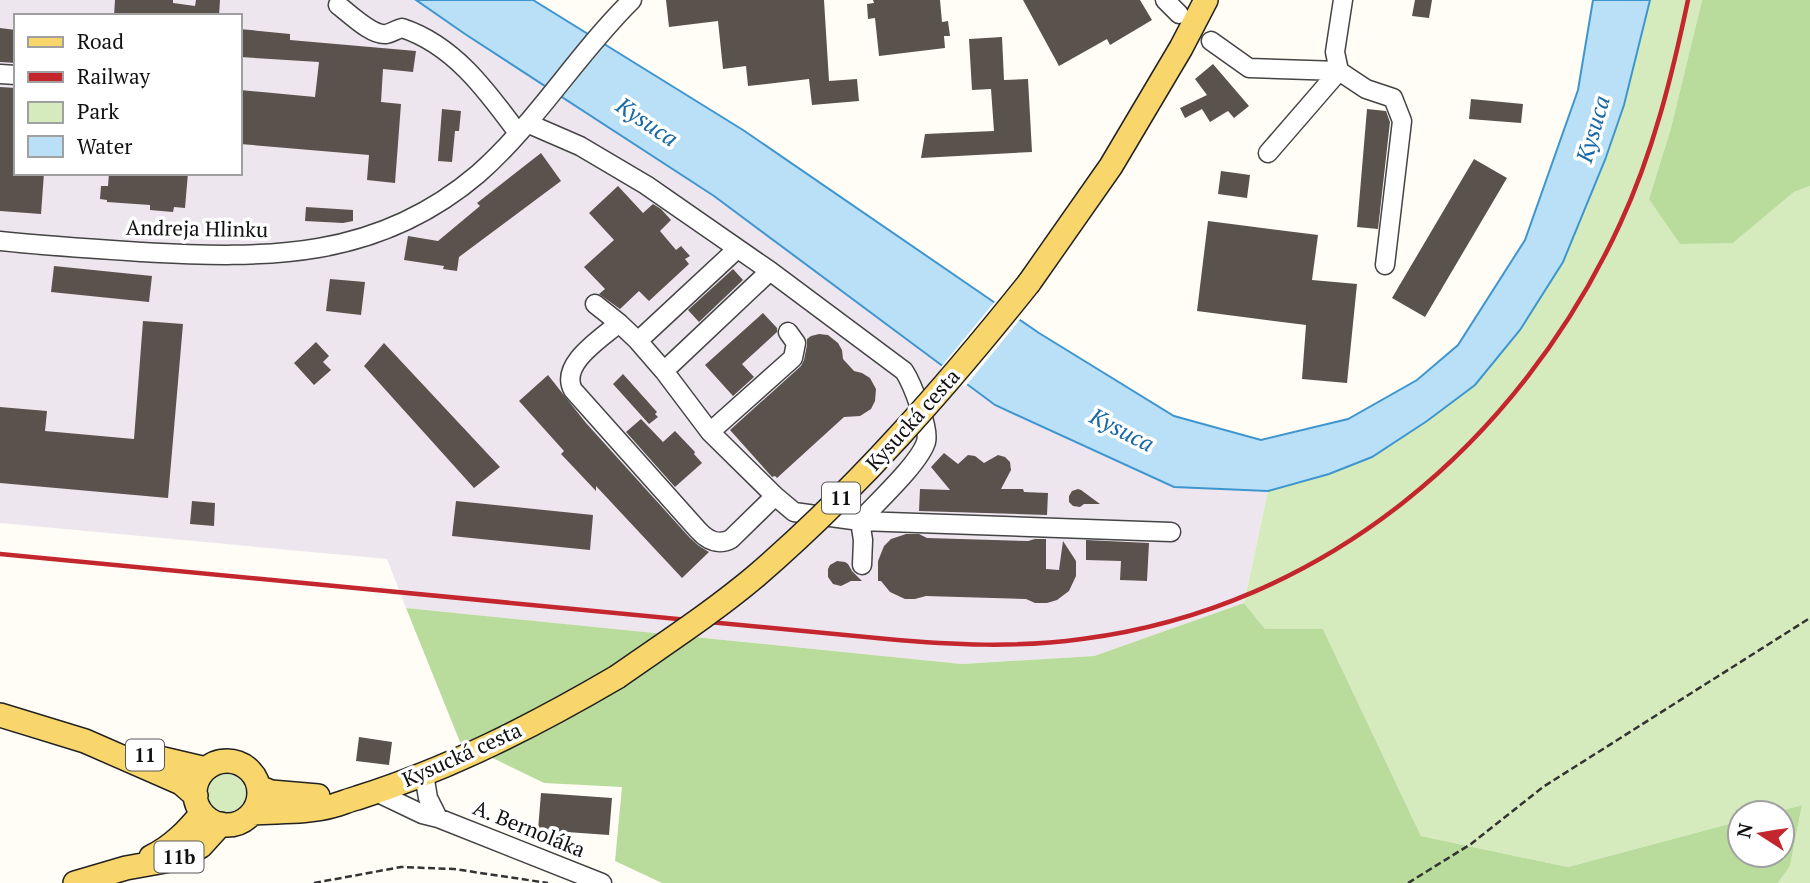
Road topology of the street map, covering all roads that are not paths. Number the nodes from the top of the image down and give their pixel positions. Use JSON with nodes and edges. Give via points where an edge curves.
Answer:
{"nodes":[{"id":1,"x":1165,"y":0,"type":"edge"},
{"id":2,"x":1206,"y":0,"type":"edge"},
{"id":3,"x":1343,"y":0,"type":"edge"},
{"id":4,"x":338,"y":5,"type":"dead end"},
{"id":5,"x":627,"y":5,"type":"edge"},
{"id":6,"x":1179,"y":14,"type":"dead end"},
{"id":7,"x":1211,"y":41,"type":"dead end"},
{"id":8,"x":1339,"y":71,"type":"junction"},
{"id":9,"x":522,"y":128,"type":"junction"},
{"id":10,"x":1268,"y":153,"type":"dead end"},
{"id":11,"x":0,"y":241,"type":"edge"},
{"id":12,"x":737,"y":249,"type":"junction"},
{"id":13,"x":1385,"y":265,"type":"dead end"},
{"id":14,"x":771,"y":271,"type":"junction"},
{"id":15,"x":595,"y":304,"type":"dead end"},
{"id":16,"x":619,"y":323,"type":"junction"},
{"id":17,"x":788,"y":332,"type":"dead end"},
{"id":18,"x":638,"y":341,"type":"junction"},
{"id":19,"x":664,"y":371,"type":"junction"},
{"id":20,"x":710,"y":432,"type":"junction"},
{"id":21,"x":775,"y":496,"type":"junction"},
{"id":22,"x":860,"y":521,"type":"junction"},
{"id":23,"x":1171,"y":532,"type":"dead end"},
{"id":24,"x":862,"y":565,"type":"dead end"},
{"id":25,"x":0,"y":715,"type":"edge"},
{"id":26,"x":85,"y":741,"type":"junction"},
{"id":27,"x":206,"y":769,"type":"junction"},
{"id":28,"x":424,"y":774,"type":"junction"},
{"id":29,"x":259,"y":787,"type":"junction"},
{"id":30,"x":366,"y":795,"type":"junction"},
{"id":31,"x":206,"y":811,"type":"junction"},
{"id":32,"x":252,"y":813,"type":"junction"},
{"id":33,"x":439,"y":818,"type":"junction"},
{"id":34,"x":75,"y":883,"type":"edge"},
{"id":35,"x":602,"y":883,"type":"edge"}],
"edges":[{"from":1,"to":6,"type":"street"},
{"from":2,"to":28,"type":"main road","name":"Kysucká cesta","number":"11","bridge":true,"via":[[1111,166],[1029,283],[853,487],[744,585],[617,677],[525,728]]},
{"from":3,"to":8,"type":"street","via":[[1335,52]]},
{"from":4,"to":9,"type":"street","via":[[373,32],[390,34],[402,28],[442,49]]},
{"from":5,"to":9,"type":"street","name":"Andreja Hlinku"},
{"from":7,"to":8,"type":"street","via":[[1249,68]]},
{"from":8,"to":10,"type":"street"},
{"from":8,"to":13,"type":"street","via":[[1366,89],[1393,98],[1402,121]]},
{"from":9,"to":11,"type":"street","name":"Andreja Hlinku","via":[[477,174],[441,202],[372,235],[324,248],[235,256]]},
{"from":9,"to":12,"type":"street","via":[[580,146],[646,185]]},
{"from":12,"to":14,"type":"street"},
{"from":12,"to":18,"type":"street"},
{"from":14,"to":19,"type":"street"},
{"from":14,"to":22,"type":"street","via":[[904,371],[912,383],[927,434],[925,443],[916,460]]},
{"from":15,"to":16,"type":"street"},
{"from":16,"to":18,"type":"street"},
{"from":16,"to":21,"type":"street","via":[[580,356],[573,365],[570,385],[702,535],[713,541],[731,539]]},
{"from":17,"to":20,"type":"street","via":[[796,343],[793,358]]},
{"from":18,"to":19,"type":"street"},
{"from":19,"to":20,"type":"street"},
{"from":20,"to":21,"type":"street"},
{"from":21,"to":22,"type":"street","via":[[794,512]]},
{"from":22,"to":23,"type":"street"},
{"from":22,"to":24,"type":"street"},
{"from":25,"to":26,"type":"main road","number":"11"},
{"from":26,"to":27,"type":"main road","number":"11"},
{"from":26,"to":31,"type":"main road","number":"11","via":[[181,783]]},
{"from":27,"to":29,"type":"main road","number":"11","via":[[223,761],[242,765]]},
{"from":27,"to":31,"type":"main road","name":"Kysucká cesta","via":[[196,787]]},
{"from":28,"to":30,"type":"main road","name":"Kysucká cesta","number":"11"},
{"from":28,"to":33,"type":"street","name":"A. Bernoláka","via":[[428,798]]},
{"from":29,"to":30,"type":"main road","name":"Kysucká cesta","number":"11","via":[[287,795]]},
{"from":29,"to":32,"type":"main road"},
{"from":30,"to":32,"type":"main road","name":"Kysucká cesta","number":"11","via":[[309,810]]},
{"from":30,"to":33,"type":"street","name":"A. Bernoláka"},
{"from":31,"to":32,"type":"main road","name":"Kysucká cesta","number":"11","via":[[238,823]]},
{"from":31,"to":34,"type":"main road","name":"Kysucká cesta","number":"11b","via":[[201,846],[186,855]]},
{"from":33,"to":35,"type":"street","name":"A. Bernoláka"}]}
